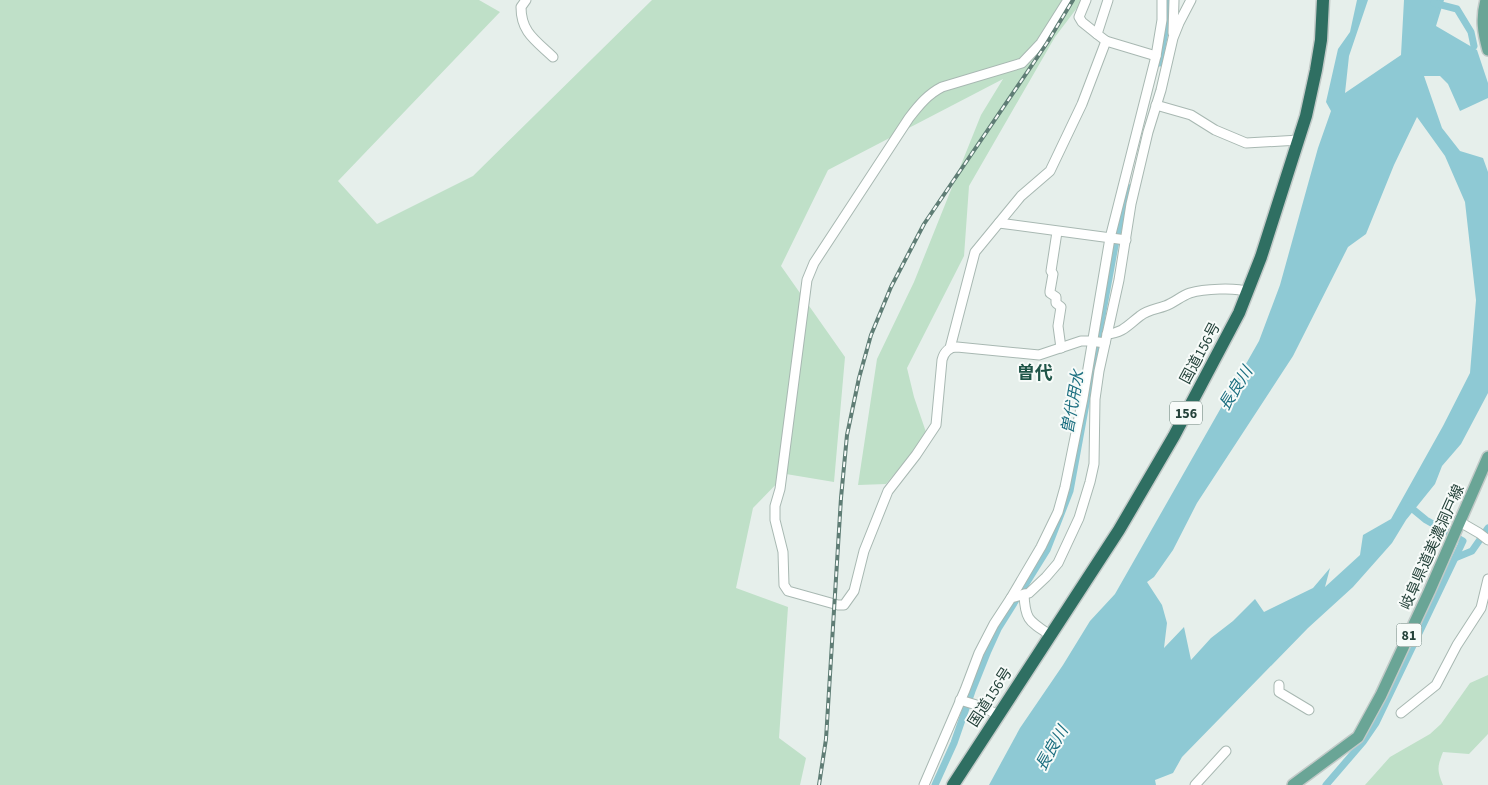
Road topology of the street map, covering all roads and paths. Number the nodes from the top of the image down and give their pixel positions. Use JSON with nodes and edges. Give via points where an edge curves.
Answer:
{"nodes":[{"id":1,"x":526,"y":0,"type":"edge"},
{"id":2,"x":1068,"y":0,"type":"edge"},
{"id":3,"x":1086,"y":0,"type":"edge"},
{"id":4,"x":1108,"y":0,"type":"edge"},
{"id":5,"x":1162,"y":0,"type":"edge"},
{"id":6,"x":1174,"y":0,"type":"edge"},
{"id":7,"x":1191,"y":0,"type":"edge"},
{"id":8,"x":1323,"y":0,"type":"edge"},
{"id":9,"x":1486,"y":0,"type":"edge"},
{"id":10,"x":1097,"y":34,"type":"junction"},
{"id":11,"x":1173,"y":38,"type":"junction"},
{"id":12,"x":1106,"y":41,"type":"junction"},
{"id":13,"x":1488,"y":50,"type":"edge"},
{"id":14,"x":1156,"y":56,"type":"junction"},
{"id":15,"x":553,"y":57,"type":"dead end"},
{"id":16,"x":1156,"y":78,"type":"junction"},
{"id":17,"x":1156,"y":105,"type":"junction"},
{"id":18,"x":1299,"y":140,"type":"junction"},
{"id":19,"x":1136,"y":153,"type":"junction"},
{"id":20,"x":999,"y":223,"type":"junction"},
{"id":21,"x":1057,"y":232,"type":"junction"},
{"id":22,"x":1117,"y":239,"type":"junction"},
{"id":23,"x":1248,"y":292,"type":"junction"},
{"id":24,"x":1100,"y":340,"type":"junction"},
{"id":25,"x":950,"y":348,"type":"junction"},
{"id":26,"x":1061,"y":348,"type":"junction"},
{"id":27,"x":1089,"y":399,"type":"junction"},
{"id":28,"x":1488,"y":457,"type":"edge"},
{"id":29,"x":1460,"y":522,"type":"junction"},
{"id":30,"x":1485,"y":536,"type":"edge"},
{"id":31,"x":1488,"y":579,"type":"edge"},
{"id":32,"x":1018,"y":596,"type":"junction"},
{"id":33,"x":1050,"y":635,"type":"junction"},
{"id":34,"x":1279,"y":685,"type":"dead end"},
{"id":35,"x":965,"y":702,"type":"junction"},
{"id":36,"x":1309,"y":710,"type":"dead end"},
{"id":37,"x":1400,"y":713,"type":"dead end"},
{"id":38,"x":998,"y":714,"type":"junction"},
{"id":39,"x":1226,"y":751,"type":"dead end"},
{"id":40,"x":924,"y":785,"type":"edge"},
{"id":41,"x":953,"y":785,"type":"edge"},
{"id":42,"x":1195,"y":785,"type":"edge"},
{"id":43,"x":1293,"y":785,"type":"edge"}],
"edges":[{"from":1,"to":15,"type":"street","via":[[520,7],[522,25]]},
{"from":2,"to":25,"type":"street","via":[[1041,43],[1022,63],[942,87],[921,103],[814,263],[807,280],[780,489],[775,506],[783,552],[784,585],[788,590],[838,605],[844,605],[854,591],[864,551],[888,491],[936,425],[942,360]]},
{"from":3,"to":10,"type":"street","via":[[1080,17]]},
{"from":4,"to":10,"type":"street"},
{"from":5,"to":14,"type":"street"},
{"from":6,"to":11,"type":"street"},
{"from":7,"to":11,"type":"street"},
{"from":8,"to":18,"type":"highway","name":"国道156号","number":"156","via":[[1316,70]]},
{"from":9,"to":13,"type":"main road","via":[[1482,31]]},
{"from":10,"to":12,"type":"street"},
{"from":11,"to":16,"type":"street"},
{"from":12,"to":14,"type":"street"},
{"from":12,"to":20,"type":"street","via":[[1082,104],[1050,171],[1021,196]]},
{"from":14,"to":16,"type":"street"},
{"from":16,"to":17,"type":"street"},
{"from":16,"to":19,"type":"street"},
{"from":17,"to":18,"type":"street","via":[[1190,115],[1246,143]]},
{"from":17,"to":19,"type":"street"},
{"from":18,"to":23,"type":"highway","name":"国道156号","number":"156"},
{"from":19,"to":22,"type":"street"},
{"from":19,"to":22,"type":"street","via":[[1131,204]]},
{"from":20,"to":21,"type":"street"},
{"from":20,"to":25,"type":"street","via":[[979,246],[972,260]]},
{"from":21,"to":22,"type":"street"},
{"from":21,"to":26,"type":"street","via":[[1050,293],[1061,307],[1058,326]]},
{"from":22,"to":24,"type":"street"},
{"from":22,"to":24,"type":"street","via":[[1119,280]]},
{"from":23,"to":24,"type":"street","via":[[1229,290],[1189,294],[1150,310],[1129,326]]},
{"from":23,"to":33,"type":"highway","name":"国道156号","number":"156","via":[[1174,436],[1119,530]]},
{"from":24,"to":26,"type":"street","via":[[1080,341]]},
{"from":24,"to":27,"type":"street"},
{"from":24,"to":27,"type":"street"},
{"from":25,"to":26,"type":"street","via":[[1039,355]]},
{"from":27,"to":32,"type":"street","via":[[1058,512]]},
{"from":27,"to":32,"type":"street","via":[[1094,464],[1079,518],[1058,563],[1029,593]]},
{"from":28,"to":29,"type":"main road","name":"岐阜県道美濃洞戸線","number":"81"},
{"from":29,"to":30,"type":"street"},
{"from":29,"to":43,"type":"main road","name":"岐阜県道美濃洞戸線","number":"81","via":[[1379,706],[1358,737]]},
{"from":31,"to":37,"type":"street","via":[[1480,608],[1436,685]]},
{"from":32,"to":33,"type":"street","via":[[1025,604],[1030,621]]},
{"from":32,"to":35,"type":"street","via":[[994,624],[979,653]]},
{"from":33,"to":38,"type":"highway","name":"国道156号","number":"156"},
{"from":34,"to":36,"type":"street","via":[[1279,692]]},
{"from":35,"to":38,"type":"street"},
{"from":35,"to":40,"type":"street"},
{"from":38,"to":41,"type":"highway","name":"国道156号","number":"156"},
{"from":39,"to":42,"type":"street"}]}
